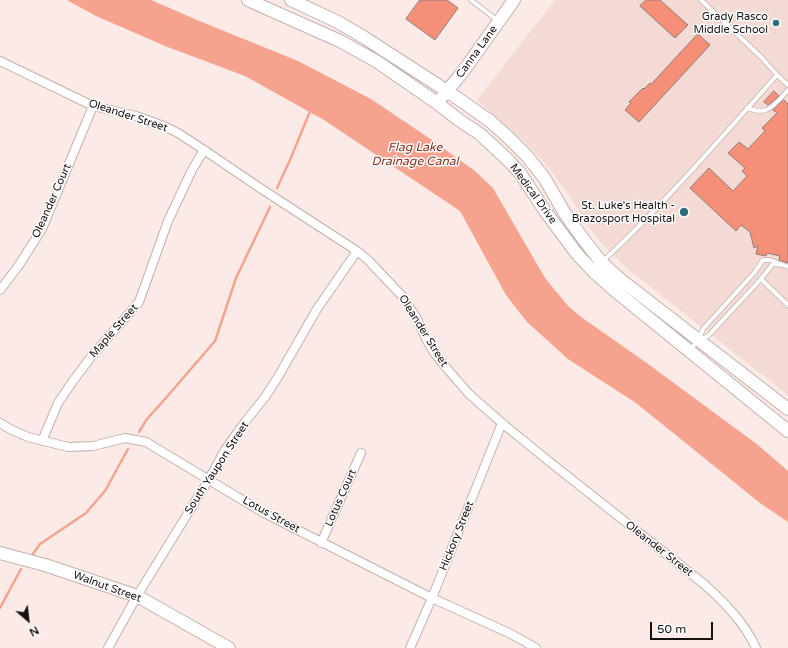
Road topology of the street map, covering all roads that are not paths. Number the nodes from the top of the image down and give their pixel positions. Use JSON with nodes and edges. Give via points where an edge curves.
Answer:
{"nodes":[{"id":1,"x":248,"y":0,"type":"edge"},
{"id":2,"x":291,"y":0,"type":"edge"},
{"id":3,"x":471,"y":0,"type":"edge"},
{"id":4,"x":514,"y":0,"type":"edge"},
{"id":5,"x":701,"y":0,"type":"edge"},
{"id":6,"x":499,"y":22,"type":"junction"},
{"id":7,"x":0,"y":61,"type":"edge"},
{"id":8,"x":777,"y":75,"type":"junction"},
{"id":9,"x":788,"y":85,"type":"edge"},
{"id":10,"x":788,"y":90,"type":"edge"},
{"id":11,"x":447,"y":91,"type":"junction"},
{"id":12,"x":437,"y":103,"type":"junction"},
{"id":13,"x":93,"y":106,"type":"junction"},
{"id":14,"x":747,"y":108,"type":"junction"},
{"id":15,"x":204,"y":150,"type":"junction"},
{"id":16,"x":357,"y":251,"type":"junction"},
{"id":17,"x":601,"y":262,"type":"junction"},
{"id":18,"x":783,"y":264,"type":"junction"},
{"id":19,"x":788,"y":267,"type":"edge"},
{"id":20,"x":593,"y":271,"type":"junction"},
{"id":21,"x":761,"y":279,"type":"junction"},
{"id":22,"x":0,"y":290,"type":"edge"},
{"id":23,"x":788,"y":305,"type":"edge"},
{"id":24,"x":699,"y":339,"type":"junction"},
{"id":25,"x":689,"y":351,"type":"junction"},
{"id":26,"x":788,"y":410,"type":"edge"},
{"id":27,"x":0,"y":423,"type":"edge"},
{"id":28,"x":502,"y":423,"type":"junction"},
{"id":29,"x":787,"y":429,"type":"edge"},
{"id":30,"x":42,"y":441,"type":"junction"},
{"id":31,"x":361,"y":453,"type":"dead end"},
{"id":32,"x":209,"y":479,"type":"junction"},
{"id":33,"x":321,"y":542,"type":"junction"},
{"id":34,"x":0,"y":553,"type":"edge"},
{"id":35,"x":137,"y":596,"type":"junction"},
{"id":36,"x":432,"y":598,"type":"junction"},
{"id":37,"x":108,"y":648,"type":"edge"},
{"id":38,"x":229,"y":648,"type":"edge"},
{"id":39,"x":410,"y":648,"type":"edge"},
{"id":40,"x":536,"y":648,"type":"edge"},
{"id":41,"x":756,"y":648,"type":"edge"}],
"edges":[{"from":1,"to":12,"type":"street","name":"Medical Drive","via":[[340,41],[376,61]]},
{"from":2,"to":11,"type":"street","name":"Medical Drive","via":[[338,22]]},
{"from":3,"to":6,"type":"lane"},
{"from":4,"to":6,"type":"street","name":"Canna Lane"},
{"from":5,"to":8,"type":"lane"},
{"from":6,"to":11,"type":"street","name":"Canna Lane"},
{"from":7,"to":13,"type":"street","name":"Oleander Street"},
{"from":8,"to":9,"type":"lane"},
{"from":8,"to":14,"type":"lane"},
{"from":10,"to":14,"type":"lane","via":[[766,110]]},
{"from":11,"to":12,"type":"street","name":"Canna Lane"},
{"from":11,"to":17,"type":"street","name":"Medical Drive","via":[[490,121],[526,156],[545,179],[564,212]]},
{"from":12,"to":20,"type":"street","name":"Medical Drive","via":[[480,134],[512,164],[563,236]]},
{"from":13,"to":15,"type":"street","name":"Oleander Street","via":[[150,121],[178,133]]},
{"from":13,"to":22,"type":"street","name":"Oleander Court","via":[[42,229]]},
{"from":14,"to":17,"type":"lane","via":[[666,198]]},
{"from":15,"to":16,"type":"street","name":"Oleander Street"},
{"from":15,"to":30,"type":"street","name":"Maple Street","via":[[168,221],[139,302],[73,381],[58,403]]},
{"from":16,"to":28,"type":"street","name":"Oleander Street","via":[[402,296],[435,354],[449,371],[469,394]]},
{"from":16,"to":32,"type":"street","name":"South Yaupon Street","via":[[317,309],[265,398],[244,422]]},
{"from":17,"to":20,"type":"lane"},
{"from":17,"to":24,"type":"street","name":"Medical Drive"},
{"from":18,"to":19,"type":"lane"},
{"from":18,"to":21,"type":"lane","via":[[774,264]]},
{"from":18,"to":24,"type":"lane","via":[[763,260],[754,274],[703,329]]},
{"from":20,"to":25,"type":"street","name":"Medical Drive"},
{"from":21,"to":23,"type":"lane"},
{"from":21,"to":24,"type":"lane","via":[[708,336]]},
{"from":24,"to":25,"type":"lane"},
{"from":24,"to":26,"type":"street","name":"Medical Drive"},
{"from":25,"to":29,"type":"street","name":"Medical Drive"},
{"from":27,"to":30,"type":"street","name":"Lotus Street"},
{"from":28,"to":36,"type":"street","name":"Hickory Street"},
{"from":28,"to":41,"type":"street","name":"Oleander Street","via":[[719,597],[743,624]]},
{"from":30,"to":32,"type":"street","name":"Lotus Street","via":[[68,447],[93,446],[125,438],[140,440]]},
{"from":31,"to":33,"type":"street","name":"Lotus Court"},
{"from":32,"to":33,"type":"street","name":"Lotus Street","via":[[264,513]]},
{"from":32,"to":35,"type":"street","name":"South Yaupon Street"},
{"from":33,"to":36,"type":"street","name":"Lotus Street"},
{"from":34,"to":35,"type":"street","name":"Walnut Street","via":[[45,565]]},
{"from":35,"to":37,"type":"street","name":"South Yaupon Street"},
{"from":35,"to":38,"type":"street","name":"Walnut Street"},
{"from":36,"to":39,"type":"street","name":"Hickory Street"},
{"from":36,"to":40,"type":"street","name":"Lotus Street"}]}
